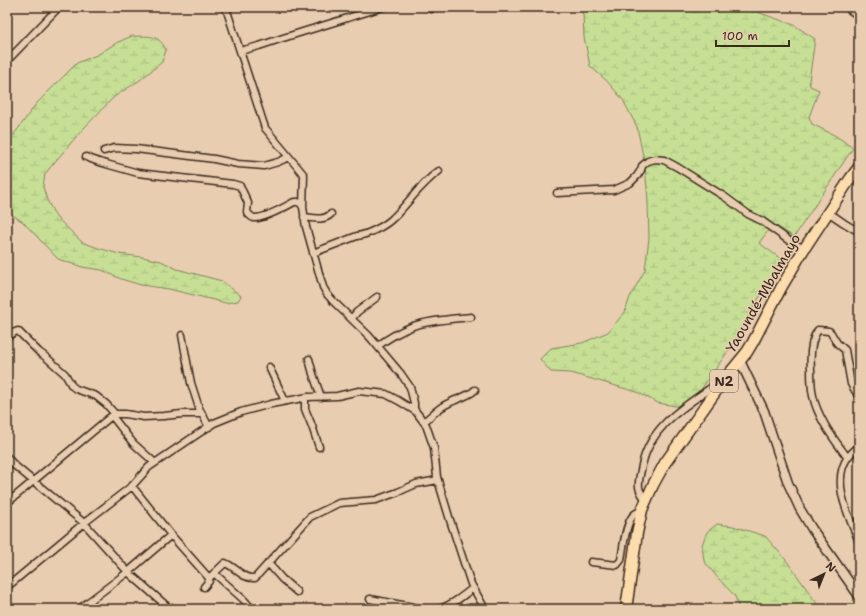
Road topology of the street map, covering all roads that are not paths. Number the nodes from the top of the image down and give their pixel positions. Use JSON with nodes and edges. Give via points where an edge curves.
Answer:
{"nodes":[{"id":1,"x":59,"y":7,"type":"edge"},
{"id":2,"x":222,"y":7,"type":"edge"},
{"id":3,"x":382,"y":7,"type":"edge"},
{"id":4,"x":850,"y":10,"type":"dead end"},
{"id":5,"x":859,"y":16,"type":"edge"},
{"id":6,"x":240,"y":51,"type":"junction"},
{"id":7,"x":7,"y":61,"type":"edge"},
{"id":8,"x":104,"y":151,"type":"dead end"},
{"id":9,"x":86,"y":157,"type":"dead end"},
{"id":10,"x":289,"y":157,"type":"junction"},
{"id":11,"x":859,"y":167,"type":"edge"},
{"id":12,"x":438,"y":171,"type":"dead end"},
{"id":13,"x":557,"y":193,"type":"dead end"},
{"id":14,"x":303,"y":207,"type":"junction"},
{"id":15,"x":828,"y":212,"type":"junction"},
{"id":16,"x":331,"y":214,"type":"dead end"},
{"id":17,"x":304,"y":217,"type":"junction"},
{"id":18,"x":859,"y":232,"type":"edge"},
{"id":19,"x":804,"y":249,"type":"junction"},
{"id":20,"x":313,"y":253,"type":"junction"},
{"id":21,"x":377,"y":297,"type":"dead end"},
{"id":22,"x":472,"y":317,"type":"dead end"},
{"id":23,"x":352,"y":318,"type":"junction"},
{"id":24,"x":182,"y":335,"type":"dead end"},
{"id":25,"x":7,"y":337,"type":"edge"},
{"id":26,"x":378,"y":346,"type":"junction"},
{"id":27,"x":309,"y":359,"type":"dead end"},
{"id":28,"x":740,"y":361,"type":"junction"},
{"id":29,"x":269,"y":367,"type":"dead end"},
{"id":30,"x":724,"y":380,"type":"junction"},
{"id":31,"x":475,"y":390,"type":"dead end"},
{"id":32,"x":321,"y":397,"type":"junction"},
{"id":33,"x":859,"y":397,"type":"edge"},
{"id":34,"x":305,"y":398,"type":"junction"},
{"id":35,"x":285,"y":401,"type":"junction"},
{"id":36,"x":416,"y":411,"type":"junction"},
{"id":37,"x":202,"y":414,"type":"junction"},
{"id":38,"x":114,"y":415,"type":"junction"},
{"id":39,"x":424,"y":422,"type":"junction"},
{"id":40,"x":209,"y":427,"type":"junction"},
{"id":41,"x":859,"y":446,"type":"edge"},
{"id":42,"x":319,"y":447,"type":"dead end"},
{"id":43,"x":7,"y":457,"type":"edge"},
{"id":44,"x":848,"y":457,"type":"junction"},
{"id":45,"x":155,"y":463,"type":"junction"},
{"id":46,"x":438,"y":480,"type":"junction"},
{"id":47,"x":33,"y":481,"type":"junction"},
{"id":48,"x":132,"y":486,"type":"junction"},
{"id":49,"x":7,"y":503,"type":"edge"},
{"id":50,"x":644,"y":505,"type":"junction"},
{"id":51,"x":84,"y":523,"type":"junction"},
{"id":52,"x":171,"y":536,"type":"junction"},
{"id":53,"x":859,"y":542,"type":"edge"},
{"id":54,"x":591,"y":562,"type":"dead end"},
{"id":55,"x":268,"y":563,"type":"junction"},
{"id":56,"x":128,"y":572,"type":"junction"},
{"id":57,"x":214,"y":573,"type":"junction"},
{"id":58,"x":209,"y":578,"type":"junction"},
{"id":59,"x":7,"y":587,"type":"edge"},
{"id":60,"x":204,"y":587,"type":"dead end"},
{"id":61,"x":473,"y":588,"type":"junction"},
{"id":62,"x":297,"y":592,"type":"dead end"},
{"id":63,"x":859,"y":595,"type":"edge"},
{"id":64,"x":370,"y":599,"type":"dead end"},
{"id":65,"x":80,"y":609,"type":"edge"},
{"id":66,"x":170,"y":609,"type":"edge"},
{"id":67,"x":252,"y":609,"type":"edge"},
{"id":68,"x":424,"y":609,"type":"edge"},
{"id":69,"x":439,"y":609,"type":"edge"},
{"id":70,"x":485,"y":609,"type":"edge"},
{"id":71,"x":626,"y":609,"type":"edge"}],
"edges":[{"from":1,"to":7,"type":"street"},
{"from":2,"to":6,"type":"street","via":[[227,11]]},
{"from":3,"to":6,"type":"street"},
{"from":4,"to":5,"type":"street"},
{"from":6,"to":10,"type":"street","via":[[264,128]]},
{"from":8,"to":10,"type":"street","via":[[114,148],[136,149],[264,166]]},
{"from":9,"to":14,"type":"street","via":[[138,173],[240,186],[248,202],[247,212],[253,218],[263,217],[294,202]]},
{"from":10,"to":14,"type":"street","via":[[304,175]]},
{"from":11,"to":15,"type":"highway","name":"Yaoundé-Mbalmayo","number":"N2"},
{"from":12,"to":20,"type":"street","via":[[424,182],[392,219],[363,235]]},
{"from":13,"to":19,"type":"street","via":[[614,190],[630,182],[648,161],[664,160]]},
{"from":14,"to":17,"type":"street"},
{"from":15,"to":18,"type":"street"},
{"from":15,"to":19,"type":"highway","name":"Yaoundé-Mbalmayo","number":"N2"},
{"from":16,"to":17,"type":"street","via":[[325,218]]},
{"from":17,"to":20,"type":"street"},
{"from":19,"to":28,"type":"highway","name":"Yaoundé-Mbalmayo","number":"N2"},
{"from":20,"to":23,"type":"street","via":[[327,294]]},
{"from":21,"to":23,"type":"street"},
{"from":22,"to":26,"type":"street","via":[[413,326]]},
{"from":23,"to":26,"type":"street"},
{"from":24,"to":37,"type":"street","via":[[191,383]]},
{"from":25,"to":38,"type":"street","via":[[18,331],[65,374],[72,386],[96,396]]},
{"from":26,"to":36,"type":"street","via":[[410,387]]},
{"from":27,"to":32,"type":"street"},
{"from":28,"to":30,"type":"highway","name":"Yaoundé-Mbalmayo","number":"N2"},
{"from":28,"to":63,"type":"main road","via":[[764,411],[788,483],[800,509]]},
{"from":29,"to":35,"type":"street"},
{"from":30,"to":50,"type":"highway","name":"Yaoundé-Mbalmayo","number":"N2","via":[[665,462]]},
{"from":30,"to":50,"type":"street","via":[[674,414],[651,441],[640,474],[639,488]]},
{"from":31,"to":39,"type":"street","via":[[443,406]]},
{"from":32,"to":34,"type":"street"},
{"from":32,"to":36,"type":"street","via":[[359,391],[386,394]]},
{"from":33,"to":44,"type":"street","via":[[850,381],[844,350],[829,331],[818,330],[810,352],[813,396],[825,425]]},
{"from":34,"to":35,"type":"street"},
{"from":34,"to":42,"type":"street","via":[[305,409]]},
{"from":35,"to":40,"type":"street","via":[[241,412]]},
{"from":36,"to":39,"type":"street"},
{"from":37,"to":38,"type":"street","via":[[144,417]]},
{"from":37,"to":40,"type":"street"},
{"from":38,"to":45,"type":"street","via":[[133,443]]},
{"from":38,"to":47,"type":"street"},
{"from":39,"to":46,"type":"street","via":[[434,448]]},
{"from":40,"to":45,"type":"street"},
{"from":41,"to":44,"type":"street"},
{"from":43,"to":47,"type":"street"},
{"from":44,"to":53,"type":"street","via":[[842,469],[841,491]]},
{"from":45,"to":48,"type":"street"},
{"from":46,"to":55,"type":"street","via":[[416,484],[376,500],[340,504],[310,517]]},
{"from":46,"to":61,"type":"street"},
{"from":47,"to":49,"type":"street"},
{"from":47,"to":51,"type":"street"},
{"from":48,"to":51,"type":"street"},
{"from":48,"to":52,"type":"street"},
{"from":50,"to":54,"type":"street","via":[[631,518],[620,563],[617,565]]},
{"from":50,"to":71,"type":"highway","name":"Yaoundé-Mbalmayo","number":"N2","via":[[637,533]]},
{"from":51,"to":56,"type":"street"},
{"from":51,"to":59,"type":"street"},
{"from":52,"to":56,"type":"street"},
{"from":52,"to":58,"type":"street"},
{"from":55,"to":57,"type":"street","via":[[255,578],[243,575],[225,562]]},
{"from":55,"to":62,"type":"street"},
{"from":56,"to":65,"type":"street"},
{"from":56,"to":66,"type":"street"},
{"from":57,"to":58,"type":"street"},
{"from":57,"to":67,"type":"street"},
{"from":58,"to":60,"type":"street"},
{"from":61,"to":69,"type":"street"},
{"from":61,"to":70,"type":"street"},
{"from":64,"to":68,"type":"street"}]}
